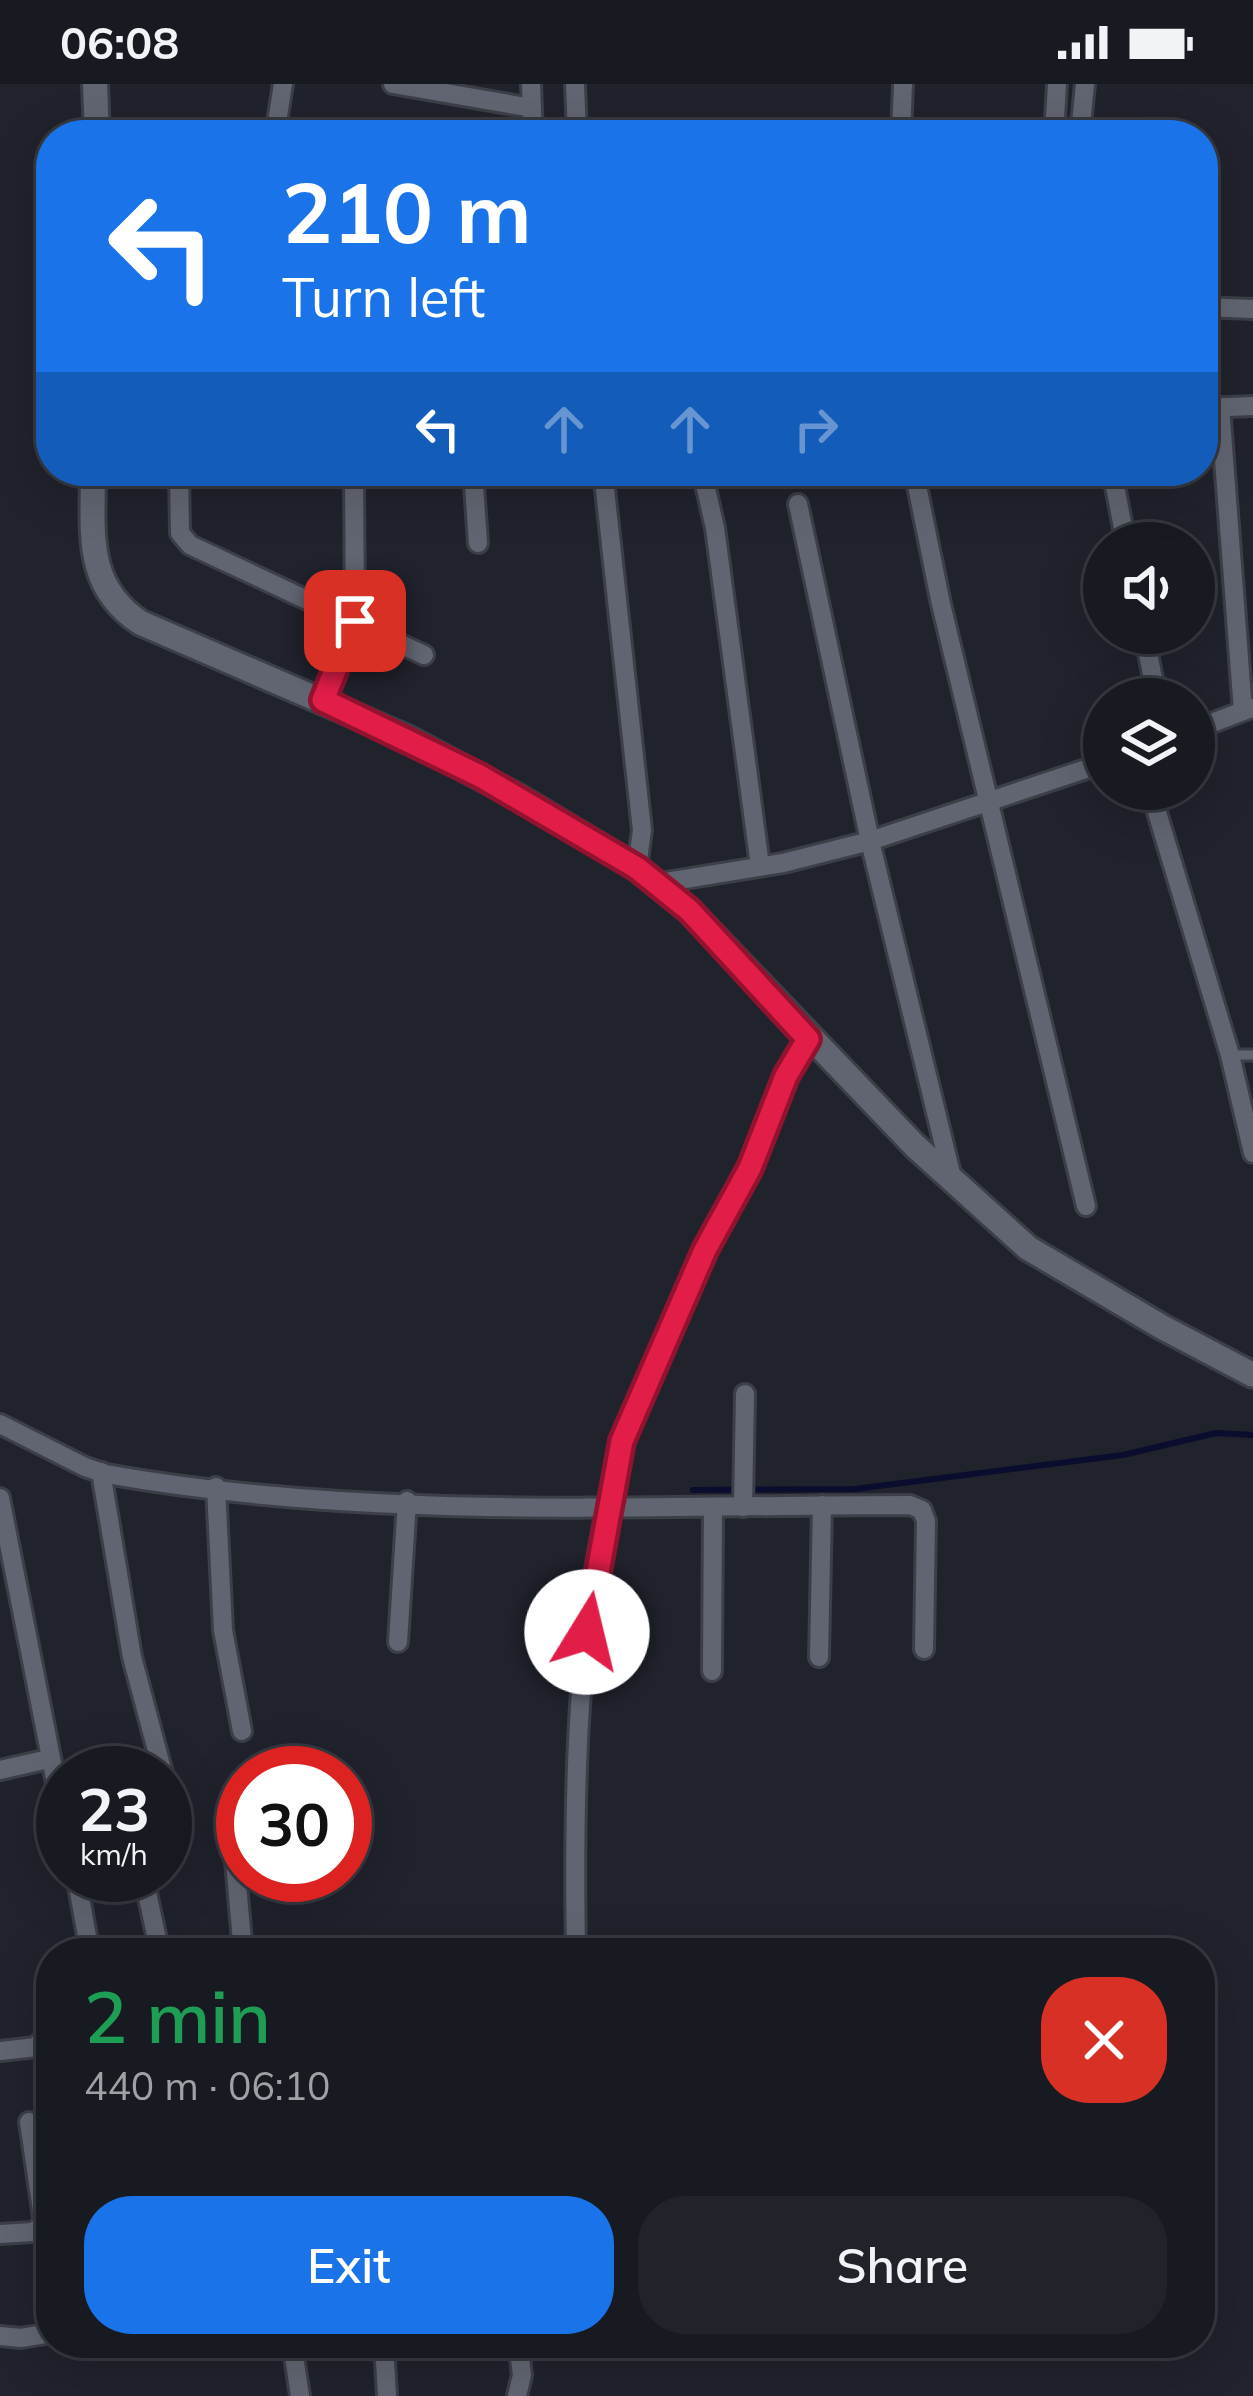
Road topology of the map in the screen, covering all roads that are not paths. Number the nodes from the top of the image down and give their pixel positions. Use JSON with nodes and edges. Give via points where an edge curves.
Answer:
{"nodes":[{"id":1,"x":95,"y":84,"type":"edge"},
{"id":2,"x":283,"y":84,"type":"edge"},
{"id":3,"x":393,"y":84,"type":"edge"},
{"id":4,"x":531,"y":84,"type":"edge"},
{"id":5,"x":575,"y":84,"type":"edge"},
{"id":6,"x":903,"y":84,"type":"edge"},
{"id":7,"x":1058,"y":84,"type":"edge"},
{"id":8,"x":1085,"y":84,"type":"edge"},
{"id":9,"x":532,"y":108,"type":"junction"},
{"id":10,"x":96,"y":120,"type":"edge"},
{"id":11,"x":277,"y":120,"type":"edge"},
{"id":12,"x":532,"y":120,"type":"edge"},
{"id":13,"x":576,"y":120,"type":"edge"},
{"id":14,"x":902,"y":120,"type":"edge"},
{"id":15,"x":1055,"y":120,"type":"edge"},
{"id":16,"x":1081,"y":120,"type":"edge"},
{"id":17,"x":1218,"y":308,"type":"edge"},
{"id":18,"x":1253,"y":309,"type":"edge"},
{"id":19,"x":1253,"y":406,"type":"edge"},
{"id":20,"x":1218,"y":408,"type":"edge"},
{"id":21,"x":1218,"y":465,"type":"edge"},
{"id":22,"x":93,"y":486,"type":"edge"},
{"id":23,"x":179,"y":486,"type":"edge"},
{"id":24,"x":354,"y":486,"type":"edge"},
{"id":25,"x":474,"y":486,"type":"edge"},
{"id":26,"x":605,"y":486,"type":"edge"},
{"id":27,"x":705,"y":486,"type":"edge"},
{"id":28,"x":917,"y":486,"type":"edge"},
{"id":29,"x":1115,"y":486,"type":"edge"},
{"id":30,"x":798,"y":504,"type":"dead end"},
{"id":31,"x":1122,"y":522,"type":"edge"},
{"id":32,"x":478,"y":543,"type":"dead end"},
{"id":33,"x":355,"y":621,"type":"junction"},
{"id":34,"x":424,"y":656,"type":"dead end"},
{"id":35,"x":323,"y":700,"type":"junction"},
{"id":36,"x":1248,"y":709,"type":"edge"},
{"id":37,"x":1215,"y":722,"type":"edge"},
{"id":38,"x":1083,"y":770,"type":"edge"},
{"id":39,"x":988,"y":800,"type":"junction"},
{"id":40,"x":1156,"y":810,"type":"edge"},
{"id":41,"x":870,"y":842,"type":"junction"},
{"id":42,"x":760,"y":866,"type":"junction"},
{"id":43,"x":637,"y":868,"type":"junction"},
{"id":44,"x":659,"y":883,"type":"junction"},
{"id":45,"x":808,"y":1039,"type":"junction"},
{"id":46,"x":1229,"y":1055,"type":"junction"},
{"id":47,"x":1253,"y":1055,"type":"edge"},
{"id":48,"x":1253,"y":1154,"type":"edge"},
{"id":49,"x":953,"y":1182,"type":"junction"},
{"id":50,"x":1086,"y":1206,"type":"dead end"},
{"id":51,"x":1253,"y":1375,"type":"edge"},
{"id":52,"x":745,"y":1394,"type":"dead end"},
{"id":53,"x":0,"y":1424,"type":"edge"},
{"id":54,"x":101,"y":1472,"type":"junction"},
{"id":55,"x":216,"y":1487,"type":"junction"},
{"id":56,"x":744,"y":1496,"type":"junction"},
{"id":57,"x":407,"y":1502,"type":"junction"},
{"id":58,"x":822,"y":1505,"type":"junction"},
{"id":59,"x":608,"y":1508,"type":"junction"},
{"id":60,"x":713,"y":1508,"type":"junction"},
{"id":61,"x":1,"y":1509,"type":"edge"},
{"id":62,"x":398,"y":1642,"type":"dead end"},
{"id":63,"x":924,"y":1649,"type":"dead end"},
{"id":64,"x":819,"y":1657,"type":"dead end"},
{"id":65,"x":712,"y":1671,"type":"dead end"},
{"id":66,"x":242,"y":1731,"type":"dead end"},
{"id":67,"x":47,"y":1746,"type":"edge"},
{"id":68,"x":156,"y":1746,"type":"edge"},
{"id":69,"x":36,"y":1762,"type":"edge"},
{"id":70,"x":0,"y":1770,"type":"edge"},
{"id":71,"x":81,"y":1902,"type":"edge"},
{"id":72,"x":149,"y":1902,"type":"edge"},
{"id":73,"x":238,"y":1902,"type":"edge"},
{"id":74,"x":87,"y":1938,"type":"edge"},
{"id":75,"x":157,"y":1938,"type":"edge"},
{"id":76,"x":241,"y":1938,"type":"edge"},
{"id":77,"x":576,"y":1938,"type":"edge"},
{"id":78,"x":36,"y":2047,"type":"edge"},
{"id":79,"x":0,"y":2051,"type":"edge"},
{"id":80,"x":29,"y":2122,"type":"dead end"},
{"id":81,"x":36,"y":2174,"type":"edge"},
{"id":82,"x":36,"y":2230,"type":"edge"},
{"id":83,"x":0,"y":2234,"type":"edge"},
{"id":84,"x":36,"y":2335,"type":"edge"},
{"id":85,"x":0,"y":2336,"type":"edge"},
{"id":86,"x":294,"y":2358,"type":"edge"},
{"id":87,"x":385,"y":2358,"type":"edge"},
{"id":88,"x":520,"y":2358,"type":"edge"},
{"id":89,"x":300,"y":2396,"type":"edge"},
{"id":90,"x":387,"y":2396,"type":"edge"},
{"id":91,"x":518,"y":2396,"type":"edge"}],
"edges":[{"from":1,"to":10,"type":"street"},
{"from":2,"to":11,"type":"street"},
{"from":3,"to":9,"type":"street"},
{"from":4,"to":9,"type":"street"},
{"from":5,"to":13,"type":"street"},
{"from":6,"to":14,"type":"street"},
{"from":7,"to":15,"type":"street"},
{"from":8,"to":16,"type":"street"},
{"from":9,"to":12,"type":"street"},
{"from":17,"to":18,"type":"street"},
{"from":19,"to":20,"type":"street"},
{"from":21,"to":36,"type":"street"},
{"from":22,"to":35,"type":"street","via":[[100,584],[122,611]]},
{"from":23,"to":33,"type":"street","via":[[179,527],[190,545]]},
{"from":24,"to":33,"type":"street"},
{"from":25,"to":32,"type":"street"},
{"from":26,"to":43,"type":"street","via":[[642,830]]},
{"from":27,"to":42,"type":"street"},
{"from":28,"to":39,"type":"street"},
{"from":29,"to":31,"type":"street"},
{"from":30,"to":41,"type":"street"},
{"from":33,"to":34,"type":"street"},
{"from":33,"to":35,"type":"street"},
{"from":35,"to":43,"type":"street","via":[[480,776]]},
{"from":36,"to":37,"type":"street"},
{"from":38,"to":39,"type":"street"},
{"from":39,"to":41,"type":"street"},
{"from":39,"to":50,"type":"street"},
{"from":40,"to":46,"type":"street"},
{"from":41,"to":42,"type":"street"},
{"from":41,"to":49,"type":"street"},
{"from":42,"to":44,"type":"street"},
{"from":43,"to":44,"type":"street"},
{"from":44,"to":45,"type":"street"},
{"from":45,"to":49,"type":"street"},
{"from":45,"to":59,"type":"street","via":[[650,1374],[622,1441]]},
{"from":46,"to":47,"type":"lane"},
{"from":46,"to":48,"type":"street"},
{"from":49,"to":51,"type":"street","via":[[1048,1261]]},
{"from":52,"to":56,"type":"street"},
{"from":53,"to":54,"type":"street"},
{"from":54,"to":55,"type":"street"},
{"from":54,"to":68,"type":"street"},
{"from":55,"to":57,"type":"street"},
{"from":55,"to":66,"type":"street","via":[[223,1630]]},
{"from":56,"to":58,"type":"street"},
{"from":56,"to":60,"type":"street"},
{"from":57,"to":59,"type":"street"},
{"from":57,"to":62,"type":"street"},
{"from":58,"to":63,"type":"street","via":[[910,1505],[924,1513]]},
{"from":58,"to":64,"type":"street"},
{"from":59,"to":60,"type":"street"},
{"from":59,"to":77,"type":"street","via":[[575,1740]]},
{"from":60,"to":65,"type":"street"},
{"from":61,"to":67,"type":"street"},
{"from":69,"to":70,"type":"street"},
{"from":71,"to":74,"type":"street"},
{"from":72,"to":75,"type":"street"},
{"from":73,"to":76,"type":"street"},
{"from":78,"to":79,"type":"street"},
{"from":80,"to":81,"type":"street"},
{"from":82,"to":83,"type":"street"},
{"from":84,"to":85,"type":"street"},
{"from":86,"to":89,"type":"street"},
{"from":87,"to":90,"type":"street"},
{"from":88,"to":91,"type":"street"}]}
